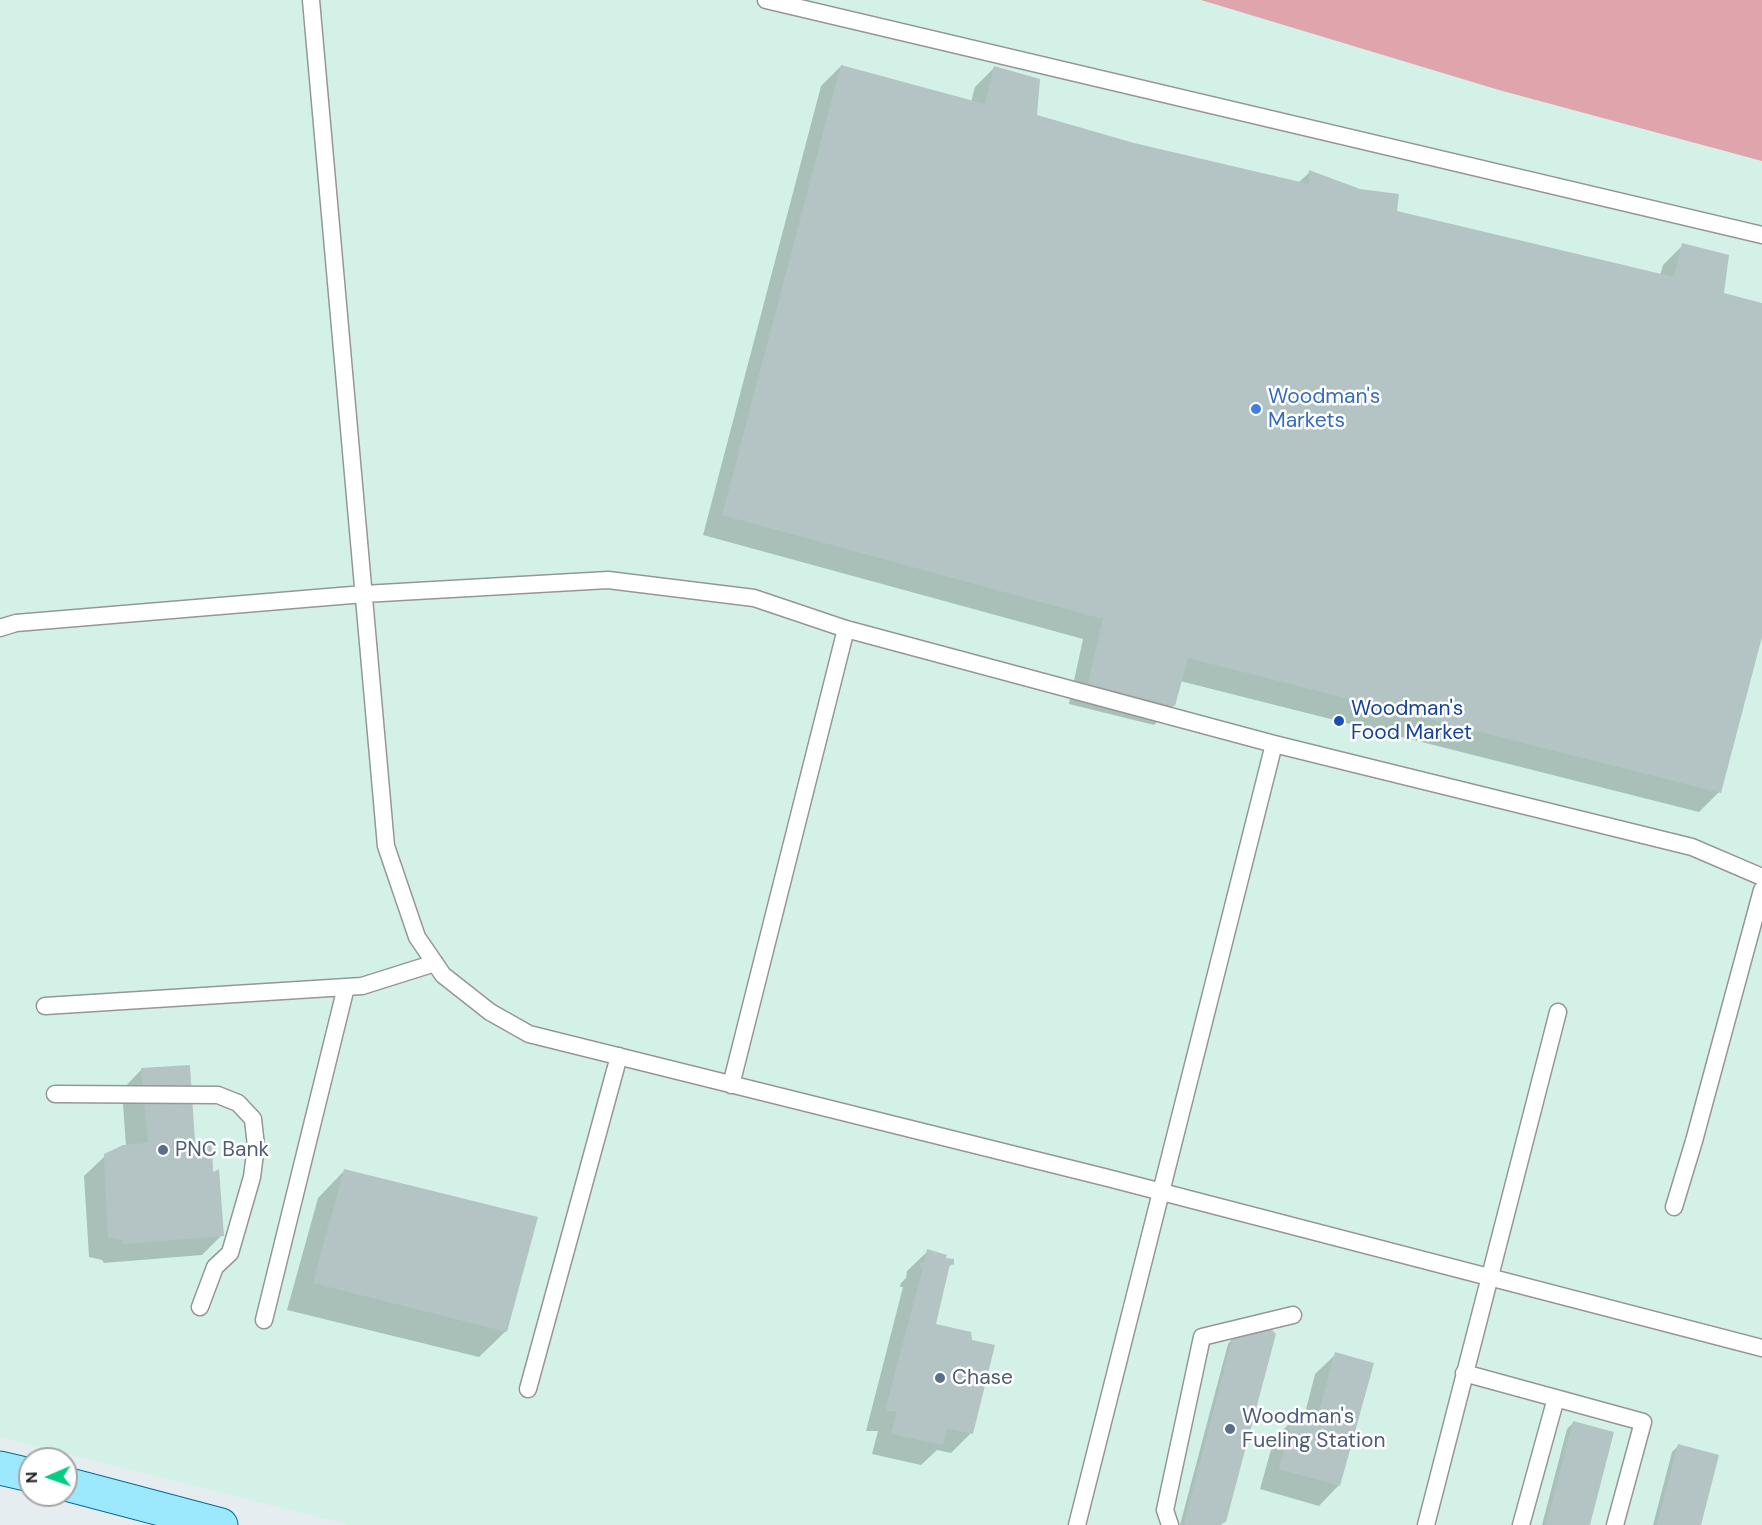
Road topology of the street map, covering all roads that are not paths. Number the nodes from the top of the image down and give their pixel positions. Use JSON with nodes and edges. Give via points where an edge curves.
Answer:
{"nodes":[{"id":1,"x":311,"y":0,"type":"edge"},
{"id":2,"x":766,"y":0,"type":"edge"},
{"id":3,"x":1762,"y":235,"type":"edge"},
{"id":4,"x":364,"y":594,"type":"junction"},
{"id":5,"x":5,"y":623,"type":"edge"},
{"id":6,"x":846,"y":629,"type":"junction"},
{"id":7,"x":1274,"y":744,"type":"junction"},
{"id":8,"x":1762,"y":877,"type":"edge"},
{"id":9,"x":1762,"y":890,"type":"edge"},
{"id":10,"x":435,"y":963,"type":"junction"},
{"id":11,"x":346,"y":987,"type":"junction"},
{"id":12,"x":45,"y":1006,"type":"dead end"},
{"id":13,"x":1558,"y":1012,"type":"dead end"},
{"id":14,"x":619,"y":1056,"type":"junction"},
{"id":15,"x":731,"y":1085,"type":"junction"},
{"id":16,"x":55,"y":1094,"type":"dead end"},
{"id":17,"x":1160,"y":1192,"type":"junction"},
{"id":18,"x":1674,"y":1206,"type":"dead end"},
{"id":19,"x":1489,"y":1278,"type":"junction"},
{"id":20,"x":200,"y":1307,"type":"dead end"},
{"id":21,"x":1293,"y":1315,"type":"dead end"},
{"id":22,"x":264,"y":1320,"type":"dead end"},
{"id":23,"x":1762,"y":1346,"type":"edge"},
{"id":24,"x":1464,"y":1373,"type":"junction"},
{"id":25,"x":528,"y":1389,"type":"dead end"},
{"id":26,"x":1556,"y":1398,"type":"junction"},
{"id":27,"x":0,"y":1468,"type":"edge"},
{"id":28,"x":18,"y":1472,"type":"edge"},
{"id":29,"x":78,"y":1487,"type":"edge"},
{"id":30,"x":221,"y":1525,"type":"edge"},
{"id":31,"x":1077,"y":1525,"type":"edge"},
{"id":32,"x":1170,"y":1525,"type":"edge"},
{"id":33,"x":1426,"y":1525,"type":"edge"},
{"id":34,"x":1521,"y":1525,"type":"edge"},
{"id":35,"x":1615,"y":1525,"type":"edge"}],
"edges":[{"from":1,"to":4,"type":"lane"},
{"from":2,"to":3,"type":"lane"},
{"from":4,"to":5,"type":"lane"},
{"from":4,"to":6,"type":"lane","via":[[608,580],[754,598]]},
{"from":4,"to":10,"type":"lane","via":[[386,846],[417,937]]},
{"from":6,"to":7,"type":"lane"},
{"from":6,"to":15,"type":"lane"},
{"from":7,"to":8,"type":"lane","via":[[1692,847]]},
{"from":7,"to":17,"type":"lane"},
{"from":9,"to":18,"type":"lane"},
{"from":10,"to":11,"type":"lane","via":[[362,986]]},
{"from":10,"to":14,"type":"lane","via":[[443,975],[490,1012],[529,1034]]},
{"from":11,"to":12,"type":"lane"},
{"from":11,"to":22,"type":"lane"},
{"from":13,"to":19,"type":"lane"},
{"from":14,"to":15,"type":"lane"},
{"from":14,"to":25,"type":"lane"},
{"from":15,"to":17,"type":"lane"},
{"from":16,"to":20,"type":"lane","via":[[218,1095],[238,1103],[253,1119],[256,1146],[252,1177],[230,1253],[215,1267]]},
{"from":17,"to":19,"type":"lane"},
{"from":17,"to":31,"type":"lane"},
{"from":19,"to":23,"type":"lane"},
{"from":19,"to":24,"type":"lane"},
{"from":21,"to":32,"type":"lane","via":[[1202,1337],[1166,1510]]},
{"from":24,"to":26,"type":"lane"},
{"from":24,"to":33,"type":"lane"},
{"from":26,"to":34,"type":"lane"},
{"from":26,"to":35,"type":"lane","via":[[1643,1422]]},
{"from":27,"to":28,"type":"main road"},
{"from":29,"to":30,"type":"main road"}]}
